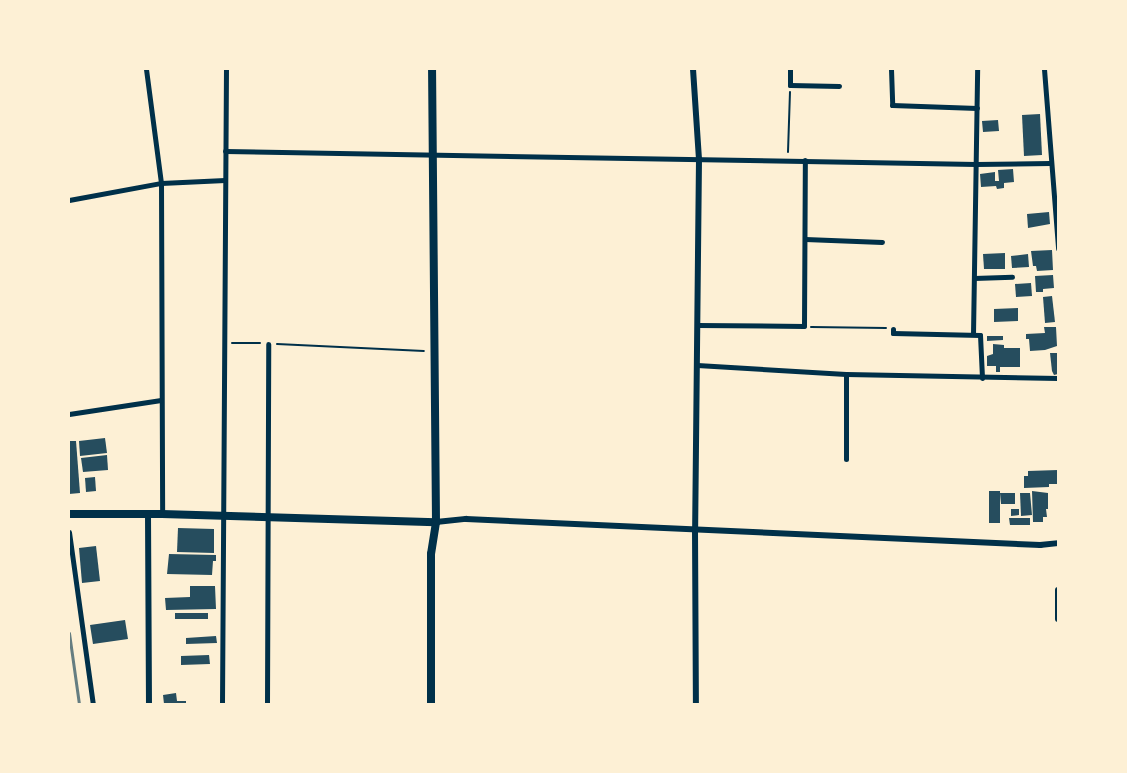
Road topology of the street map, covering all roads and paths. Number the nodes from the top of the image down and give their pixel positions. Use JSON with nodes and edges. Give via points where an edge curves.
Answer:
{"nodes":[{"id":1,"x":146,"y":69,"type":"edge"},
{"id":2,"x":226,"y":69,"type":"edge"},
{"id":3,"x":432,"y":69,"type":"edge"},
{"id":4,"x":694,"y":69,"type":"edge"},
{"id":5,"x":790,"y":69,"type":"edge"},
{"id":6,"x":891,"y":69,"type":"edge"},
{"id":7,"x":977,"y":69,"type":"edge"},
{"id":8,"x":1044,"y":69,"type":"edge"},
{"id":9,"x":790,"y":84,"type":"junction"},
{"id":10,"x":839,"y":86,"type":"dead end"},
{"id":11,"x":977,"y":108,"type":"junction"},
{"id":12,"x":225,"y":151,"type":"junction"},
{"id":13,"x":432,"y":154,"type":"junction"},
{"id":14,"x":699,"y":158,"type":"junction"},
{"id":15,"x":788,"y":159,"type":"junction"},
{"id":16,"x":805,"y":160,"type":"junction"},
{"id":17,"x":1050,"y":163,"type":"junction"},
{"id":18,"x":976,"y":164,"type":"junction"},
{"id":19,"x":225,"y":180,"type":"junction"},
{"id":20,"x":161,"y":183,"type":"junction"},
{"id":21,"x":69,"y":200,"type":"edge"},
{"id":22,"x":1058,"y":238,"type":"edge"},
{"id":23,"x":805,"y":239,"type":"junction"},
{"id":24,"x":882,"y":242,"type":"dead end"},
{"id":25,"x":1058,"y":248,"type":"edge"},
{"id":26,"x":1012,"y":277,"type":"dead end"},
{"id":27,"x":974,"y":278,"type":"junction"},
{"id":28,"x":697,"y":325,"type":"junction"},
{"id":29,"x":804,"y":326,"type":"junction"},
{"id":30,"x":893,"y":329,"type":"joint"},
{"id":31,"x":973,"y":334,"type":"junction"},
{"id":32,"x":224,"y":343,"type":"junction"},
{"id":33,"x":268,"y":344,"type":"junction"},
{"id":34,"x":434,"y":352,"type":"junction"},
{"id":35,"x":697,"y":365,"type":"junction"},
{"id":36,"x":846,"y":374,"type":"junction"},
{"id":37,"x":982,"y":378,"type":"junction"},
{"id":38,"x":1058,"y":378,"type":"edge"},
{"id":39,"x":161,"y":400,"type":"junction"},
{"id":40,"x":69,"y":414,"type":"edge"},
{"id":41,"x":846,"y":459,"type":"dead end"},
{"id":42,"x":69,"y":514,"type":"edge"},
{"id":43,"x":148,"y":514,"type":"junction"},
{"id":44,"x":162,"y":514,"type":"junction"},
{"id":45,"x":224,"y":516,"type":"junction"},
{"id":46,"x":266,"y":517,"type":"junction"},
{"id":47,"x":436,"y":522,"type":"junction"},
{"id":48,"x":695,"y":530,"type":"junction"},
{"id":49,"x":69,"y":532,"type":"edge"},
{"id":50,"x":1058,"y":543,"type":"edge"},
{"id":51,"x":1058,"y":590,"type":"edge"},
{"id":52,"x":1058,"y":620,"type":"edge"},
{"id":53,"x":92,"y":704,"type":"edge"},
{"id":54,"x":149,"y":704,"type":"edge"},
{"id":55,"x":222,"y":704,"type":"edge"},
{"id":56,"x":267,"y":704,"type":"edge"},
{"id":57,"x":431,"y":704,"type":"edge"},
{"id":58,"x":696,"y":704,"type":"edge"}],
"edges":[{"from":1,"to":20,"type":"street"},
{"from":2,"to":12,"type":"street"},
{"from":3,"to":13,"type":"main road"},
{"from":4,"to":14,"type":"street"},
{"from":5,"to":9,"type":"street"},
{"from":6,"to":11,"type":"street","via":[[892,105]]},
{"from":7,"to":11,"type":"street"},
{"from":8,"to":17,"type":"street"},
{"from":9,"to":10,"type":"street"},
{"from":9,"to":15,"type":"path"},
{"from":11,"to":18,"type":"street"},
{"from":12,"to":13,"type":"street"},
{"from":12,"to":19,"type":"street"},
{"from":13,"to":14,"type":"street"},
{"from":13,"to":34,"type":"main road"},
{"from":14,"to":15,"type":"street"},
{"from":14,"to":28,"type":"street"},
{"from":15,"to":16,"type":"street"},
{"from":16,"to":18,"type":"street"},
{"from":16,"to":23,"type":"street"},
{"from":17,"to":18,"type":"street"},
{"from":17,"to":22,"type":"street"},
{"from":18,"to":27,"type":"street"},
{"from":19,"to":20,"type":"street"},
{"from":19,"to":32,"type":"street"},
{"from":20,"to":21,"type":"street"},
{"from":20,"to":39,"type":"street"},
{"from":22,"to":25,"type":"street"},
{"from":23,"to":24,"type":"street"},
{"from":23,"to":29,"type":"street"},
{"from":26,"to":27,"type":"street"},
{"from":27,"to":31,"type":"street"},
{"from":28,"to":29,"type":"street"},
{"from":28,"to":35,"type":"street"},
{"from":29,"to":30,"type":"path"},
{"from":30,"to":31,"type":"street","via":[[893,333]]},
{"from":31,"to":37,"type":"street","via":[[980,335]]},
{"from":32,"to":33,"type":"path"},
{"from":32,"to":45,"type":"street"},
{"from":33,"to":34,"type":"path"},
{"from":33,"to":46,"type":"street"},
{"from":34,"to":47,"type":"main road"},
{"from":35,"to":36,"type":"street"},
{"from":35,"to":48,"type":"street"},
{"from":36,"to":37,"type":"street"},
{"from":36,"to":41,"type":"street"},
{"from":37,"to":38,"type":"street"},
{"from":39,"to":40,"type":"street"},
{"from":39,"to":44,"type":"street"},
{"from":42,"to":43,"type":"main road"},
{"from":43,"to":44,"type":"main road"},
{"from":43,"to":54,"type":"street"},
{"from":44,"to":45,"type":"main road"},
{"from":45,"to":46,"type":"main road"},
{"from":45,"to":55,"type":"street"},
{"from":46,"to":47,"type":"main road"},
{"from":46,"to":56,"type":"street"},
{"from":47,"to":48,"type":"street","via":[[466,519]]},
{"from":47,"to":57,"type":"main road","via":[[431,554]]},
{"from":48,"to":50,"type":"street","via":[[1040,545]]},
{"from":48,"to":58,"type":"street"},
{"from":49,"to":53,"type":"street"},
{"from":51,"to":52,"type":"street"}]}
